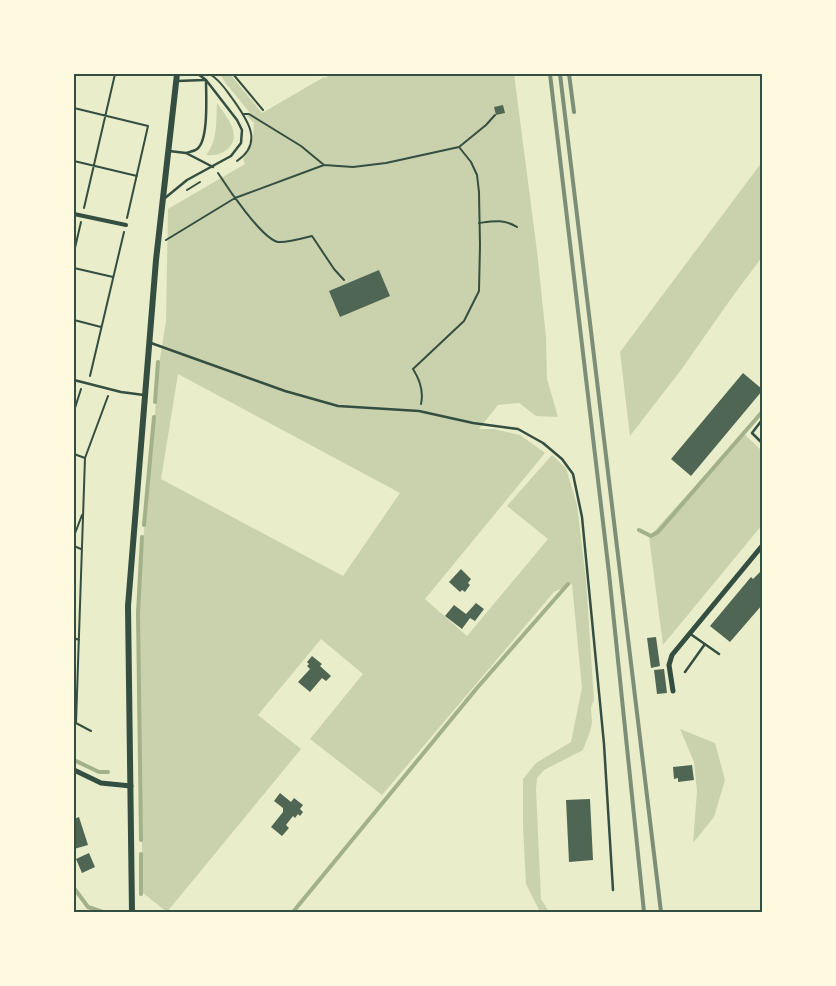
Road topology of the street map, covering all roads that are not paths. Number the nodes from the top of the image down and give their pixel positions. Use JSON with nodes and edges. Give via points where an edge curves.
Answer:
{"nodes":[{"id":1,"x":177,"y":74,"type":"edge"},
{"id":2,"x":198,"y":74,"type":"edge"},
{"id":3,"x":206,"y":80,"type":"junction"},
{"id":4,"x":176,"y":82,"type":"junction"},
{"id":5,"x":169,"y":151,"type":"junction"},
{"id":6,"x":186,"y":153,"type":"junction"},
{"id":7,"x":213,"y":167,"type":"junction"},
{"id":8,"x":164,"y":198,"type":"junction"},
{"id":9,"x":74,"y":214,"type":"edge"},
{"id":10,"x":126,"y":225,"type":"road end"},
{"id":11,"x":150,"y":343,"type":"junction"},
{"id":12,"x":74,"y":380,"type":"edge"},
{"id":13,"x":146,"y":395,"type":"junction"},
{"id":14,"x":762,"y":420,"type":"edge"},
{"id":15,"x":762,"y":443,"type":"edge"},
{"id":16,"x":761,"y":550,"type":"edge"},
{"id":17,"x":689,"y":633,"type":"junction"},
{"id":18,"x":705,"y":644,"type":"junction"},
{"id":19,"x":719,"y":654,"type":"dead end"},
{"id":20,"x":684,"y":672,"type":"dead end"},
{"id":21,"x":673,"y":691,"type":"dead end"},
{"id":22,"x":74,"y":770,"type":"edge"},
{"id":23,"x":131,"y":786,"type":"junction"},
{"id":24,"x":613,"y":890,"type":"dead end"},
{"id":25,"x":132,"y":912,"type":"edge"}],
"edges":[{"from":1,"to":4,"type":"street"},
{"from":2,"to":3,"type":"lane"},
{"from":3,"to":4,"type":"lane"},
{"from":3,"to":6,"type":"lane","via":[[203,142],[198,149]]},
{"from":3,"to":7,"type":"lane","via":[[242,130],[241,143],[231,156]]},
{"from":4,"to":5,"type":"street"},
{"from":5,"to":6,"type":"lane"},
{"from":5,"to":8,"type":"street"},
{"from":6,"to":7,"type":"lane"},
{"from":7,"to":8,"type":"lane","via":[[187,180]]},
{"from":8,"to":11,"type":"street"},
{"from":9,"to":10,"type":"street"},
{"from":11,"to":13,"type":"street"},
{"from":11,"to":24,"type":"lane","via":[[285,391],[338,406],[419,411],[518,429],[557,454],[573,474],[582,517],[602,724]]},
{"from":12,"to":13,"type":"lane"},
{"from":13,"to":23,"type":"street","via":[[128,606]]},
{"from":14,"to":15,"type":"lane","via":[[752,433]]},
{"from":16,"to":17,"type":"street"},
{"from":17,"to":18,"type":"lane"},
{"from":17,"to":21,"type":"street","via":[[672,655],[669,665]]},
{"from":18,"to":19,"type":"lane"},
{"from":18,"to":20,"type":"lane"},
{"from":22,"to":23,"type":"street","via":[[102,784]]},
{"from":23,"to":25,"type":"street"}]}
